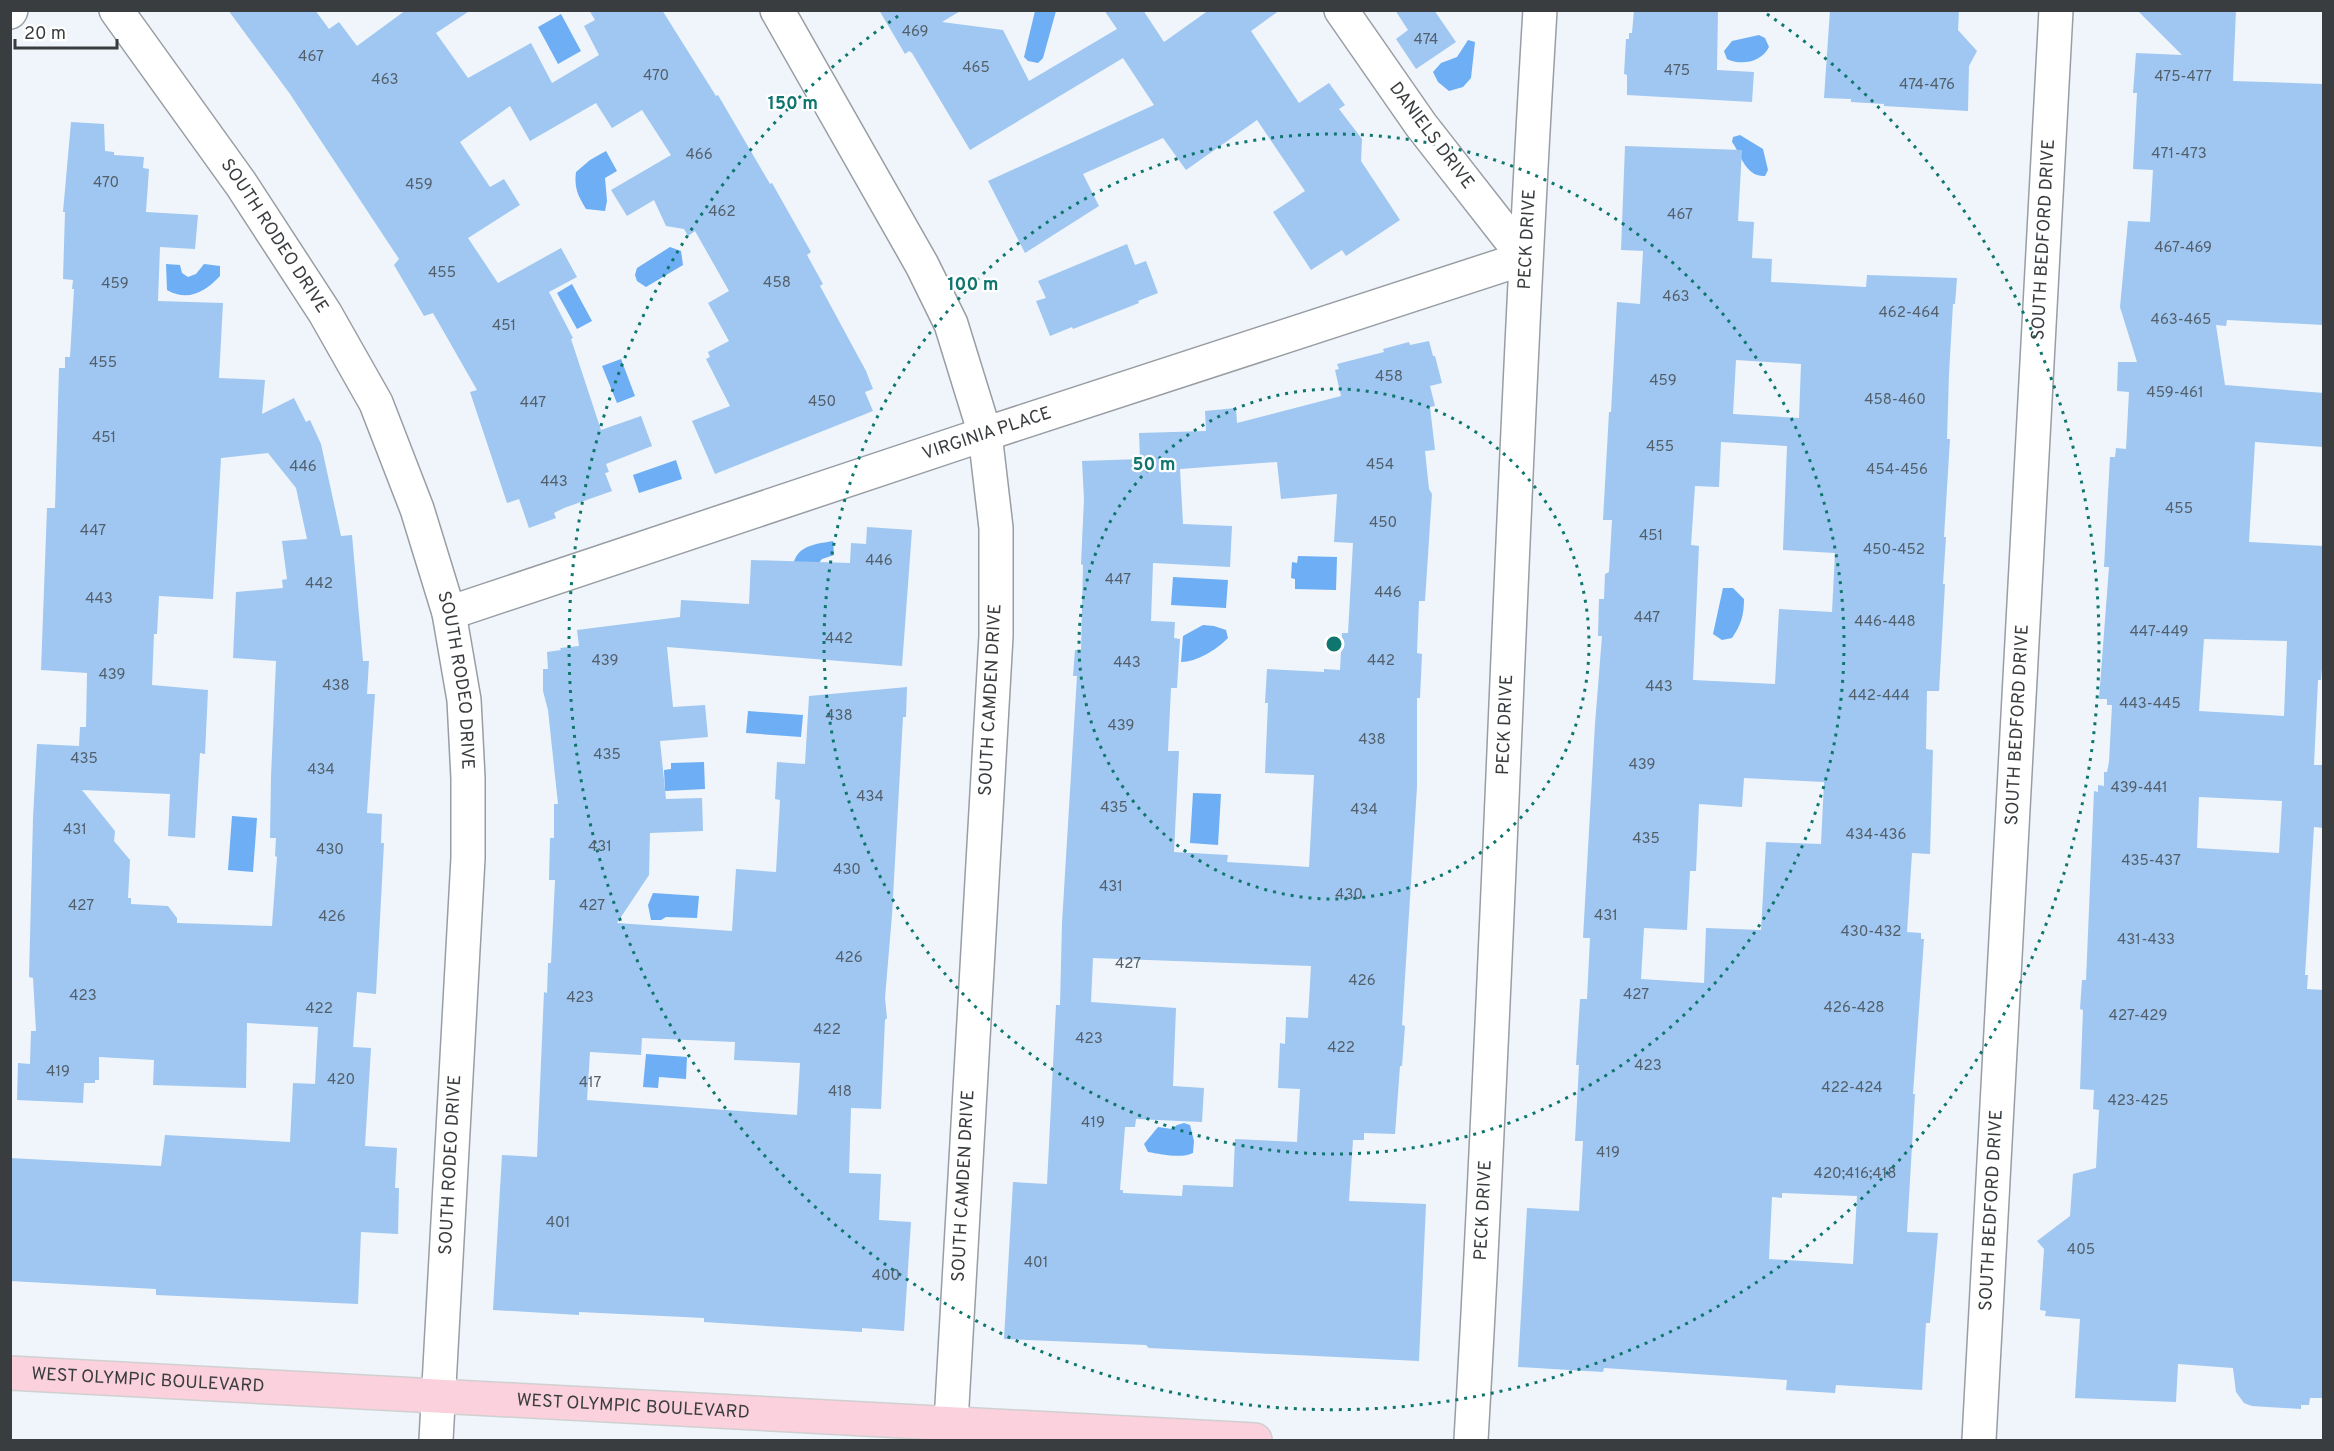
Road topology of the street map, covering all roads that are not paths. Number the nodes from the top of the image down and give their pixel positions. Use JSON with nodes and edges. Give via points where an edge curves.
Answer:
{"nodes":[{"id":1,"x":116,"y":10,"type":"edge"},
{"id":2,"x":777,"y":10,"type":"edge"},
{"id":3,"x":1341,"y":10,"type":"edge"},
{"id":4,"x":1540,"y":10,"type":"edge"},
{"id":5,"x":2056,"y":10,"type":"edge"},
{"id":6,"x":1525,"y":258,"type":"junction"},
{"id":7,"x":985,"y":434,"type":"junction"},
{"id":8,"x":449,"y":613,"type":"junction"},
{"id":9,"x":10,"y":1373,"type":"edge"},
{"id":10,"x":438,"y":1396,"type":"junction"},
{"id":11,"x":951,"y":1432,"type":"edge"},
{"id":12,"x":436,"y":1440,"type":"edge"},
{"id":13,"x":1255,"y":1440,"type":"edge"},
{"id":14,"x":1471,"y":1440,"type":"edge"},
{"id":15,"x":1979,"y":1440,"type":"edge"}],
"edges":[{"from":1,"to":8,"type":"street","name":"SOUTH RODEO DRIVE","via":[[241,184],[325,313],[376,403],[417,509]]},
{"from":2,"to":7,"type":"street","name":"SOUTH CAMDEN DRIVE","via":[[922,265],[951,324]]},
{"from":3,"to":6,"type":"street","name":"DANIELS DRIVE","via":[[1421,125]]},
{"from":4,"to":6,"type":"street","name":"PECK DRIVE"},
{"from":5,"to":15,"type":"street","name":"SOUTH BEDFORD DRIVE"},
{"from":6,"to":7,"type":"street","name":"VIRGINIA PLACE"},
{"from":6,"to":14,"type":"street","name":"PECK DRIVE"},
{"from":7,"to":8,"type":"street","name":"VIRGINIA PLACE"},
{"from":7,"to":11,"type":"street","name":"SOUTH CAMDEN DRIVE","via":[[996,528],[996,636]]},
{"from":8,"to":10,"type":"street","name":"SOUTH RODEO DRIVE","via":[[464,700],[468,858]]},
{"from":9,"to":10,"type":"main road","name":"WEST OLYMPIC BOULEVARD"},
{"from":10,"to":11,"type":"main road","name":"WEST OLYMPIC BOULEVARD"},
{"from":10,"to":12,"type":"street","name":"SOUTH RODEO DRIVE"},
{"from":11,"to":13,"type":"main road","name":"WEST OLYMPIC BOULEVARD"}]}
